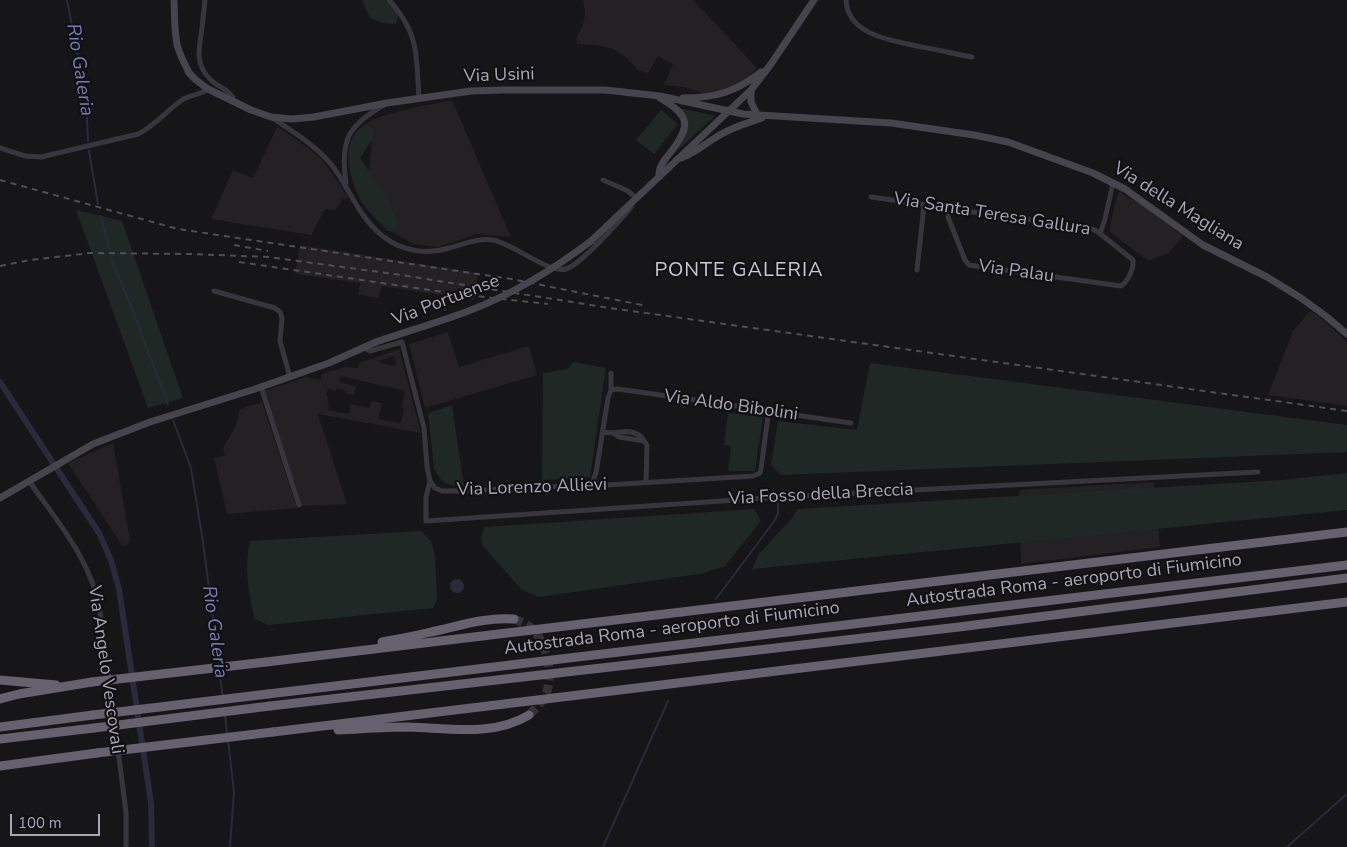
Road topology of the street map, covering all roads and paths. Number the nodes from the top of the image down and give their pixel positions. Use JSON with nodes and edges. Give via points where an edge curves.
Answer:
{"nodes":[{"id":1,"x":174,"y":0,"type":"edge"},
{"id":2,"x":205,"y":0,"type":"edge"},
{"id":3,"x":388,"y":0,"type":"edge"},
{"id":4,"x":814,"y":0,"type":"edge"},
{"id":5,"x":846,"y":0,"type":"edge"},
{"id":6,"x":972,"y":57,"type":"dead end"},
{"id":7,"x":771,"y":64,"type":"junction"},
{"id":8,"x":208,"y":89,"type":"junction"},
{"id":9,"x":751,"y":90,"type":"junction"},
{"id":10,"x":656,"y":95,"type":"junction"},
{"id":11,"x":418,"y":98,"type":"junction"},
{"id":12,"x":672,"y":98,"type":"junction"},
{"id":13,"x":234,"y":101,"type":"junction"},
{"id":14,"x":387,"y":103,"type":"junction"},
{"id":15,"x":728,"y":112,"type":"junction"},
{"id":16,"x":758,"y":116,"type":"junction"},
{"id":17,"x":770,"y":116,"type":"junction"},
{"id":18,"x":271,"y":117,"type":"junction"},
{"id":19,"x":0,"y":148,"type":"edge"},
{"id":20,"x":678,"y":159,"type":"junction"},
{"id":21,"x":658,"y":177,"type":"junction"},
{"id":22,"x":603,"y":180,"type":"dead end"},
{"id":23,"x":1113,"y":182,"type":"junction"},
{"id":24,"x":346,"y":187,"type":"junction"},
{"id":25,"x":871,"y":197,"type":"dead end"},
{"id":26,"x":636,"y":198,"type":"junction"},
{"id":27,"x":924,"y":205,"type":"junction"},
{"id":28,"x":949,"y":212,"type":"junction"},
{"id":29,"x":1100,"y":234,"type":"junction"},
{"id":30,"x":1133,"y":260,"type":"joint"},
{"id":31,"x":917,"y":270,"type":"dead end"},
{"id":32,"x":214,"y":291,"type":"dead end"},
{"id":33,"x":1347,"y":334,"type":"edge"},
{"id":34,"x":364,"y":348,"type":"junction"},
{"id":35,"x":611,"y":373,"type":"dead end"},
{"id":36,"x":290,"y":377,"type":"junction"},
{"id":37,"x":261,"y":387,"type":"junction"},
{"id":38,"x":611,"y":390,"type":"junction"},
{"id":39,"x":767,"y":413,"type":"junction"},
{"id":40,"x":852,"y":423,"type":"dead end"},
{"id":41,"x":602,"y":432,"type":"junction"},
{"id":42,"x":1258,"y":472,"type":"dead end"},
{"id":43,"x":29,"y":481,"type":"junction"},
{"id":44,"x":430,"y":481,"type":"junction"},
{"id":45,"x":646,"y":482,"type":"junction"},
{"id":46,"x":592,"y":483,"type":"junction"},
{"id":47,"x":0,"y":498,"type":"edge"},
{"id":48,"x":299,"y":505,"type":"dead end"},
{"id":49,"x":1347,"y":532,"type":"edge"},
{"id":50,"x":1347,"y":565,"type":"edge"},
{"id":51,"x":1347,"y":578,"type":"edge"},
{"id":52,"x":1347,"y":602,"type":"edge"},
{"id":53,"x":514,"y":619,"type":"tunnel mouth"},
{"id":54,"x":341,"y":652,"type":"junction"},
{"id":55,"x":0,"y":680,"type":"edge"},
{"id":56,"x":68,"y":686,"type":"junction"},
{"id":57,"x":0,"y":699,"type":"edge"},
{"id":58,"x":529,"y":715,"type":"tunnel mouth"},
{"id":59,"x":0,"y":726,"type":"edge"},
{"id":60,"x":273,"y":732,"type":"junction"},
{"id":61,"x":0,"y":739,"type":"edge"},
{"id":62,"x":0,"y":768,"type":"edge"},
{"id":63,"x":126,"y":847,"type":"edge"}],
"edges":[{"from":1,"to":8,"type":"main road","name":"Via Usini","via":[[175,29],[181,56],[192,77]]},
{"from":2,"to":13,"type":"street","via":[[198,50],[200,61],[209,78]]},
{"from":3,"to":11,"type":"street","via":[[404,19],[413,38]]},
{"from":4,"to":7,"type":"main road","name":"Via Portuense"},
{"from":5,"to":6,"type":"street","via":[[852,19],[872,34]]},
{"from":7,"to":9,"type":"main road","name":"Via Portuense"},
{"from":7,"to":12,"type":"main road","via":[[727,93]]},
{"from":8,"to":13,"type":"main road","name":"Via Usini"},
{"from":8,"to":19,"type":"street","via":[[184,99],[138,134],[41,157]]},
{"from":9,"to":15,"type":"main road","name":"Via Portuense"},
{"from":9,"to":16,"type":"main road","via":[[751,102]]},
{"from":10,"to":11,"type":"main road","name":"Via Usini","via":[[605,90],[504,90]]},
{"from":10,"to":12,"type":"main road","name":"Via Usini"},
{"from":10,"to":21,"type":"main road","via":[[677,110],[685,128],[681,139],[660,166]]},
{"from":11,"to":14,"type":"main road","name":"Via Usini"},
{"from":12,"to":15,"type":"main road","name":"Via Usini"},
{"from":13,"to":18,"type":"main road","name":"Via Usini"},
{"from":14,"to":18,"type":"main road","name":"Via Usini","via":[[302,119]]},
{"from":14,"to":24,"type":"street","via":[[363,119],[348,138],[343,157]]},
{"from":15,"to":16,"type":"main road","name":"Via Usini"},
{"from":15,"to":20,"type":"main road","name":"Via Portuense"},
{"from":16,"to":17,"type":"main road","name":"Via della Magliana"},
{"from":17,"to":20,"type":"main road","via":[[735,127]]},
{"from":17,"to":23,"type":"main road","name":"Via della Magliana","via":[[885,123],[993,138]]},
{"from":18,"to":24,"type":"street","via":[[320,153]]},
{"from":20,"to":21,"type":"main road","name":"Via Portuense"},
{"from":21,"to":26,"type":"main road","name":"Via Portuense"},
{"from":22,"to":26,"type":"street"},
{"from":23,"to":29,"type":"street"},
{"from":23,"to":33,"type":"main road","name":"Via della Magliana","via":[[1211,250],[1281,285]]},
{"from":24,"to":26,"type":"street","via":[[373,228],[404,248],[434,252],[474,240],[492,240],[508,244],[559,270],[575,265],[614,227]]},
{"from":25,"to":27,"type":"street","name":"Via Santa Teresa Gallura"},
{"from":26,"to":34,"type":"main road","name":"Via Portuense","bridge":true,"via":[[591,241],[553,268],[507,294]]},
{"from":27,"to":28,"type":"street","name":"Via Santa Teresa Gallura"},
{"from":27,"to":31,"type":"street"},
{"from":28,"to":29,"type":"street","name":"Via Santa Teresa Gallura","via":[[958,210],[1087,227]]},
{"from":28,"to":30,"type":"street","name":"Via Palau","via":[[948,217],[969,265],[1121,286],[1127,280]]},
{"from":29,"to":30,"type":"street","name":"Via Santa Teresa Gallura"},
{"from":32,"to":36,"type":"street","via":[[280,312],[280,341]]},
{"from":34,"to":36,"type":"main road","name":"Via Portuense"},
{"from":34,"to":44,"type":"street","name":"Via Lorenzo Allievi","via":[[370,351],[402,342],[424,428]]},
{"from":35,"to":38,"type":"street"},
{"from":36,"to":37,"type":"main road","name":"Via Portuense"},
{"from":37,"to":43,"type":"main road","name":"Via Portuense","via":[[150,422],[93,444]]},
{"from":37,"to":48,"type":"street"},
{"from":38,"to":39,"type":"street","name":"Via Aldo Bibolini","via":[[751,408]]},
{"from":38,"to":41,"type":"street"},
{"from":39,"to":40,"type":"street","name":"Via Aldo Bibolini"},
{"from":39,"to":45,"type":"street","name":"Via Lorenzo Allievi","via":[[760,473]]},
{"from":41,"to":45,"type":"street","via":[[644,441],[647,445]]},
{"from":41,"to":46,"type":"street"},
{"from":42,"to":44,"type":"street","name":"Via Fosso della Breccia","via":[[785,496],[426,521]]},
{"from":43,"to":47,"type":"main road","name":"Via Portuense"},
{"from":43,"to":63,"type":"street","name":"Via Angelo Vescovali","via":[[81,557],[96,591],[126,812]]},
{"from":44,"to":46,"type":"street","name":"Via Lorenzo Allievi","via":[[438,490],[455,492]]},
{"from":45,"to":46,"type":"street","name":"Via Lorenzo Allievi"},
{"from":49,"to":54,"type":"highway"},
{"from":50,"to":59,"type":"highway","name":"Autostrada Roma - aeroporto di Fiumicino","bridge":true},
{"from":51,"to":61,"type":"highway","name":"Autostrada Roma - aeroporto di Fiumicino","bridge":true},
{"from":52,"to":60,"type":"highway"},
{"from":53,"to":54,"type":"highway","via":[[474,621],[351,647]]},
{"from":54,"to":56,"type":"highway","bridge":true},
{"from":55,"to":56,"type":"highway"},
{"from":56,"to":57,"type":"highway"},
{"from":58,"to":60,"type":"highway","via":[[508,725],[479,729],[407,727]]},
{"from":60,"to":62,"type":"highway","bridge":true}]}
